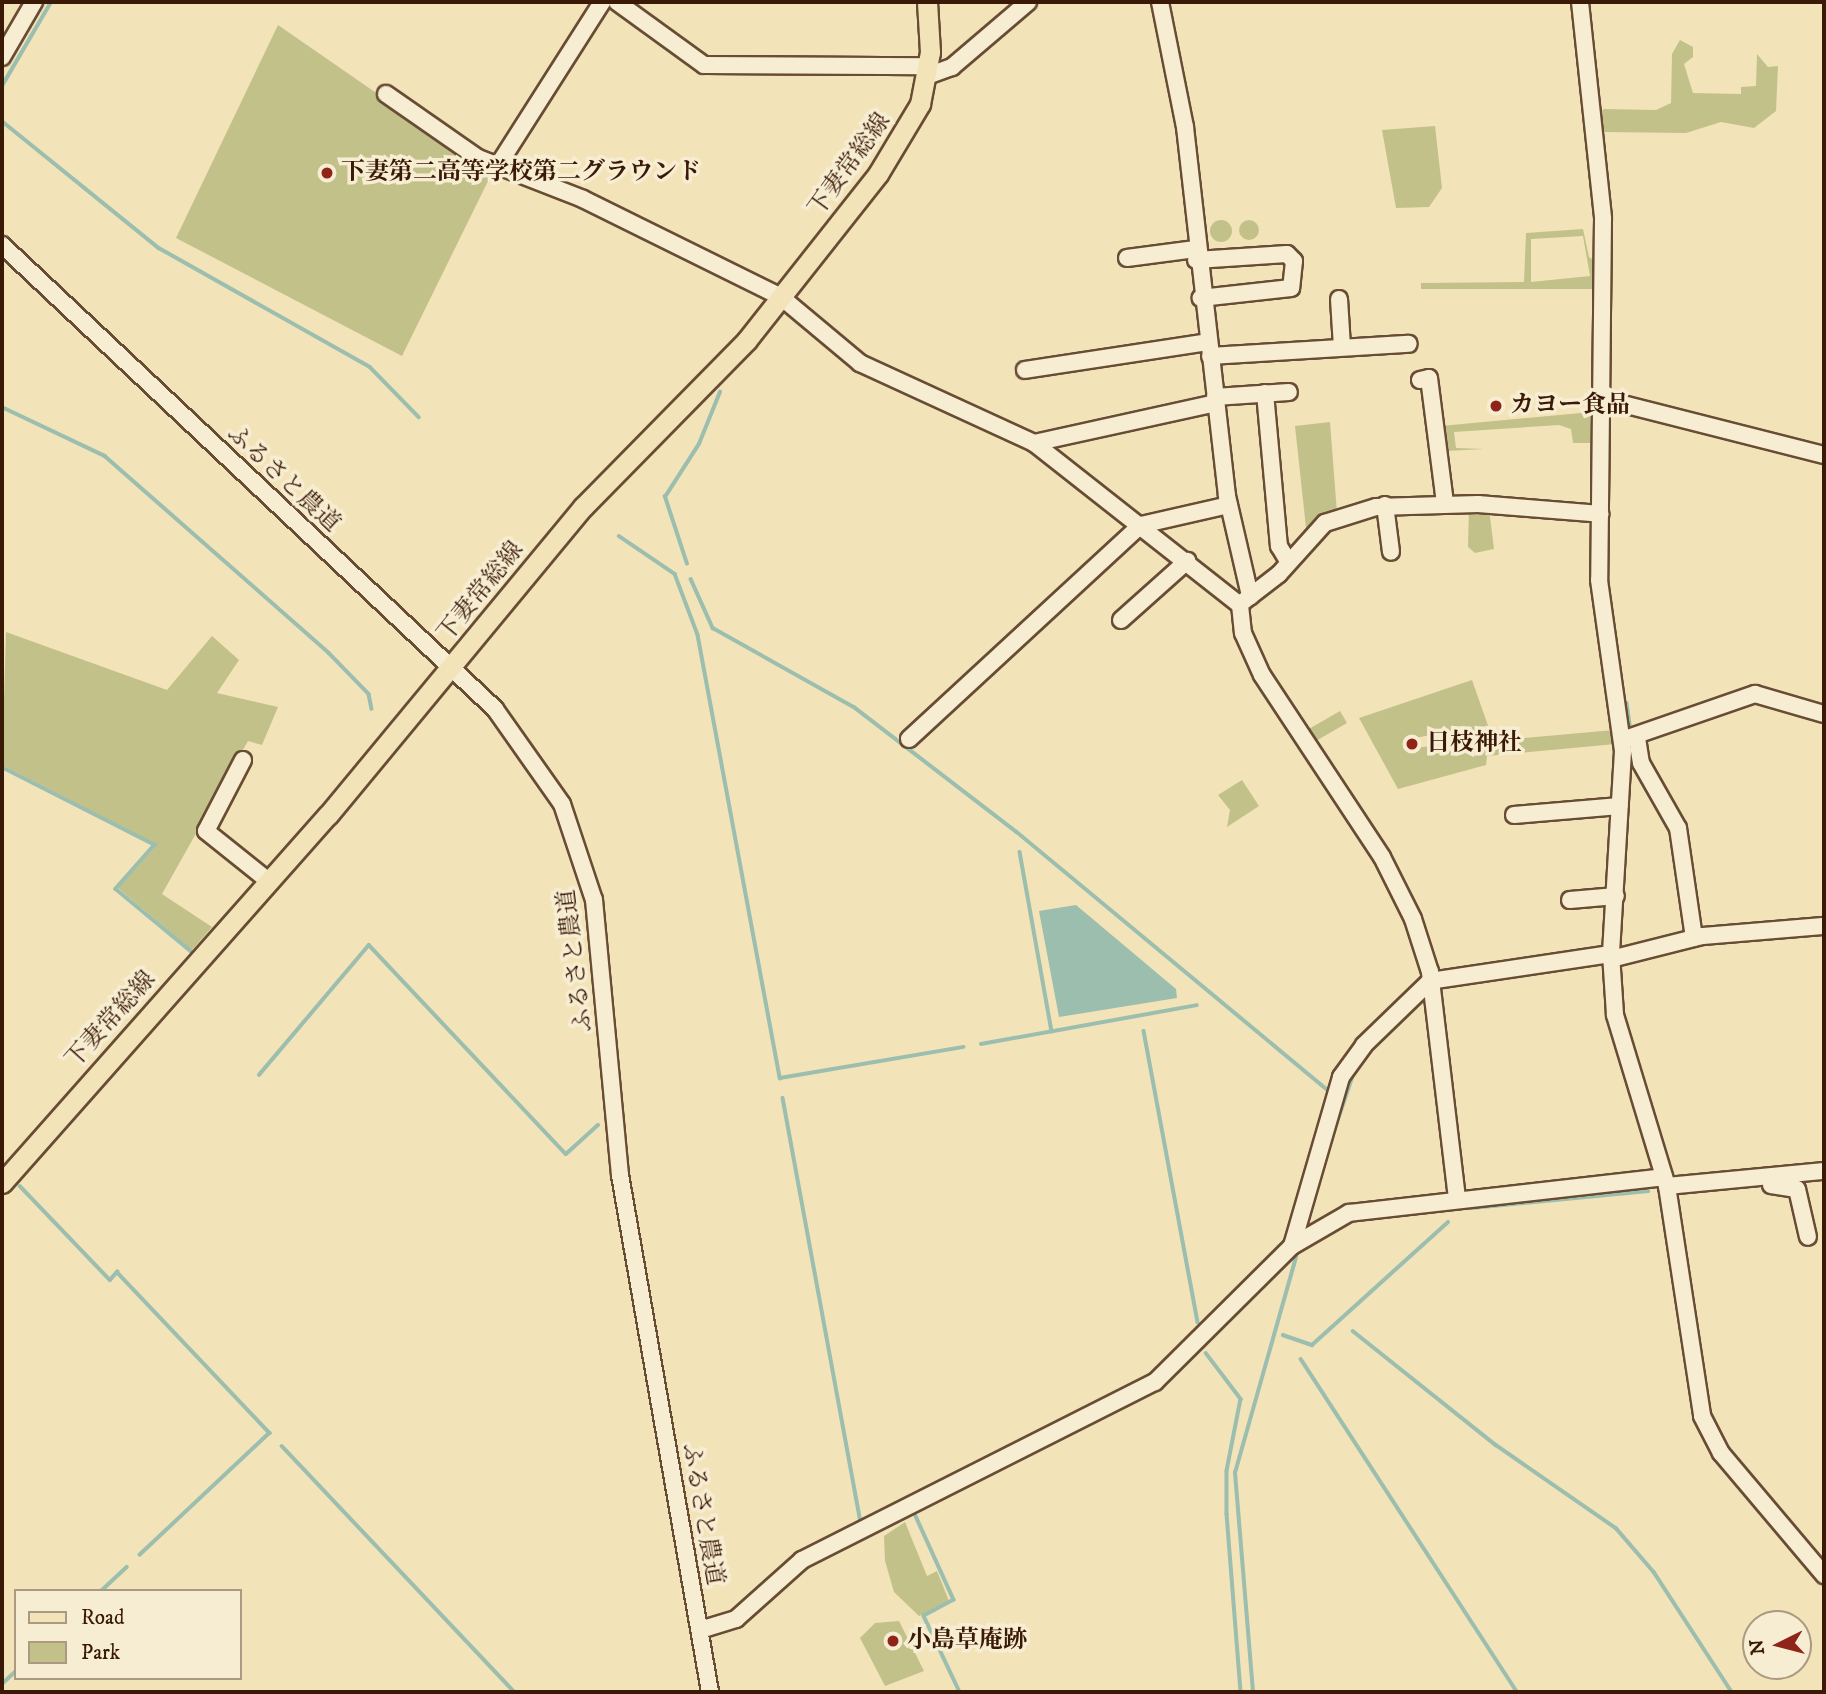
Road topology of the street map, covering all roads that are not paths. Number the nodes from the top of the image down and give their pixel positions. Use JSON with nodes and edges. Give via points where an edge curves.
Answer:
{"nodes":[{"id":1,"x":34,"y":2,"type":"edge"},
{"id":2,"x":602,"y":2,"type":"edge"},
{"id":3,"x":617,"y":2,"type":"edge"},
{"id":4,"x":928,"y":2,"type":"edge"},
{"id":5,"x":1028,"y":2,"type":"edge"},
{"id":6,"x":1160,"y":2,"type":"edge"},
{"id":7,"x":1580,"y":2,"type":"edge"},
{"id":8,"x":2,"y":57,"type":"edge"},
{"id":9,"x":928,"y":71,"type":"junction"},
{"id":10,"x":386,"y":94,"type":"dead end"},
{"id":11,"x":497,"y":167,"type":"junction"},
{"id":12,"x":2,"y":245,"type":"edge"},
{"id":13,"x":1196,"y":255,"type":"junction"},
{"id":14,"x":1127,"y":258,"type":"dead end"},
{"id":15,"x":781,"y":298,"type":"junction"},
{"id":16,"x":1202,"y":298,"type":"junction"},
{"id":17,"x":1339,"y":299,"type":"dead end"},
{"id":18,"x":1409,"y":344,"type":"dead end"},
{"id":19,"x":1342,"y":346,"type":"junction"},
{"id":20,"x":1209,"y":349,"type":"junction"},
{"id":21,"x":1025,"y":370,"type":"dead end"},
{"id":22,"x":1420,"y":380,"type":"dead end"},
{"id":23,"x":1289,"y":392,"type":"dead end"},
{"id":24,"x":1265,"y":393,"type":"junction"},
{"id":25,"x":1603,"y":399,"type":"junction"},
{"id":26,"x":1215,"y":400,"type":"junction"},
{"id":27,"x":1034,"y":443,"type":"junction"},
{"id":28,"x":1824,"y":455,"type":"edge"},
{"id":29,"x":1445,"y":503,"type":"junction"},
{"id":30,"x":1229,"y":505,"type":"junction"},
{"id":31,"x":1385,"y":505,"type":"junction"},
{"id":32,"x":1601,"y":514,"type":"junction"},
{"id":33,"x":1141,"y":525,"type":"junction"},
{"id":34,"x":1391,"y":552,"type":"dead end"},
{"id":35,"x":1187,"y":561,"type":"junction"},
{"id":36,"x":1288,"y":561,"type":"junction"},
{"id":37,"x":1245,"y":601,"type":"junction"},
{"id":38,"x":1121,"y":620,"type":"dead end"},
{"id":39,"x":450,"y":667,"type":"junction"},
{"id":40,"x":1824,"y":714,"type":"edge"},
{"id":41,"x":909,"y":739,"type":"dead end"},
{"id":42,"x":1630,"y":739,"type":"junction"},
{"id":43,"x":243,"y":760,"type":"dead end"},
{"id":44,"x":1620,"y":806,"type":"junction"},
{"id":45,"x":1514,"y":815,"type":"dead end"},
{"id":46,"x":270,"y":882,"type":"junction"},
{"id":47,"x":1616,"y":895,"type":"junction"},
{"id":48,"x":1570,"y":900,"type":"dead end"},
{"id":49,"x":1824,"y":926,"type":"edge"},
{"id":50,"x":1694,"y":938,"type":"junction"},
{"id":51,"x":1611,"y":957,"type":"junction"},
{"id":52,"x":1430,"y":981,"type":"junction"},
{"id":53,"x":1824,"y":1171,"type":"edge"},
{"id":54,"x":1717,"y":1181,"type":"junction"},
{"id":55,"x":1665,"y":1182,"type":"junction"},
{"id":56,"x":2,"y":1183,"type":"edge"},
{"id":57,"x":1457,"y":1198,"type":"junction"},
{"id":58,"x":1808,"y":1237,"type":"dead end"},
{"id":59,"x":1292,"y":1246,"type":"junction"},
{"id":60,"x":1824,"y":1575,"type":"edge"},
{"id":61,"x":700,"y":1630,"type":"junction"},
{"id":62,"x":710,"y":1692,"type":"edge"}],
"edges":[{"from":1,"to":8,"type":"street"},
{"from":2,"to":11,"type":"street"},
{"from":3,"to":9,"type":"street","via":[[704,65]]},
{"from":4,"to":9,"type":"main road","name":"下妻常総線"},
{"from":5,"to":9,"type":"street","via":[[952,68]]},
{"from":6,"to":13,"type":"street","via":[[1185,127]]},
{"from":7,"to":25,"type":"street","via":[[1603,207]]},
{"from":9,"to":15,"type":"main road","name":"下妻常総線","via":[[917,113],[888,160]]},
{"from":10,"to":11,"type":"street"},
{"from":11,"to":15,"type":"street","via":[[583,199]]},
{"from":12,"to":39,"type":"street","name":"ふるさと農道"},
{"from":13,"to":14,"type":"street"},
{"from":13,"to":16,"type":"street"},
{"from":13,"to":16,"type":"street","via":[[1287,254],[1294,261],[1291,289]]},
{"from":15,"to":27,"type":"street","via":[[860,363]]},
{"from":15,"to":39,"type":"main road","name":"下妻常総線","via":[[693,398],[609,478]]},
{"from":16,"to":20,"type":"street"},
{"from":17,"to":19,"type":"street"},
{"from":18,"to":19,"type":"street"},
{"from":19,"to":20,"type":"street"},
{"from":20,"to":21,"type":"street"},
{"from":20,"to":26,"type":"street"},
{"from":22,"to":29,"type":"street","via":[[1429,378]]},
{"from":23,"to":24,"type":"street"},
{"from":24,"to":26,"type":"street"},
{"from":24,"to":36,"type":"street","via":[[1279,546]]},
{"from":25,"to":28,"type":"street"},
{"from":25,"to":32,"type":"street"},
{"from":26,"to":27,"type":"street"},
{"from":26,"to":30,"type":"street"},
{"from":27,"to":33,"type":"street"},
{"from":29,"to":31,"type":"street"},
{"from":29,"to":32,"type":"street"},
{"from":30,"to":33,"type":"street"},
{"from":30,"to":37,"type":"street"},
{"from":31,"to":34,"type":"street"},
{"from":31,"to":36,"type":"street","via":[[1325,523]]},
{"from":32,"to":42,"type":"street","via":[[1600,598]]},
{"from":33,"to":35,"type":"street"},
{"from":33,"to":41,"type":"street"},
{"from":35,"to":37,"type":"street"},
{"from":35,"to":38,"type":"street"},
{"from":36,"to":37,"type":"street"},
{"from":37,"to":52,"type":"street","via":[[1243,633],[1262,675],[1403,895]]},
{"from":39,"to":46,"type":"main road","name":"下妻常総線"},
{"from":39,"to":61,"type":"street","name":"ふるさと農道","via":[[536,760],[587,869],[620,1175]]},
{"from":40,"to":42,"type":"street","via":[[1755,694]]},
{"from":42,"to":44,"type":"street"},
{"from":42,"to":50,"type":"street","via":[[1678,828]]},
{"from":43,"to":46,"type":"street","via":[[206,831]]},
{"from":44,"to":45,"type":"street"},
{"from":44,"to":47,"type":"street"},
{"from":46,"to":56,"type":"main road","name":"下妻常総線"},
{"from":47,"to":48,"type":"street"},
{"from":47,"to":51,"type":"street"},
{"from":49,"to":50,"type":"street"},
{"from":50,"to":51,"type":"street"},
{"from":51,"to":52,"type":"street"},
{"from":51,"to":55,"type":"street","via":[[1620,1045]]},
{"from":52,"to":57,"type":"street"},
{"from":52,"to":59,"type":"street","via":[[1364,1045],[1341,1077]]},
{"from":53,"to":54,"type":"street"},
{"from":54,"to":55,"type":"street"},
{"from":54,"to":58,"type":"street","via":[[1792,1185]]},
{"from":55,"to":57,"type":"street"},
{"from":55,"to":60,"type":"street","via":[[1702,1416],[1757,1496]]},
{"from":57,"to":59,"type":"street","via":[[1349,1213]]},
{"from":59,"to":61,"type":"street","via":[[1156,1382],[802,1560],[725,1625]]},
{"from":61,"to":62,"type":"street","name":"ふるさと農道"}]}
